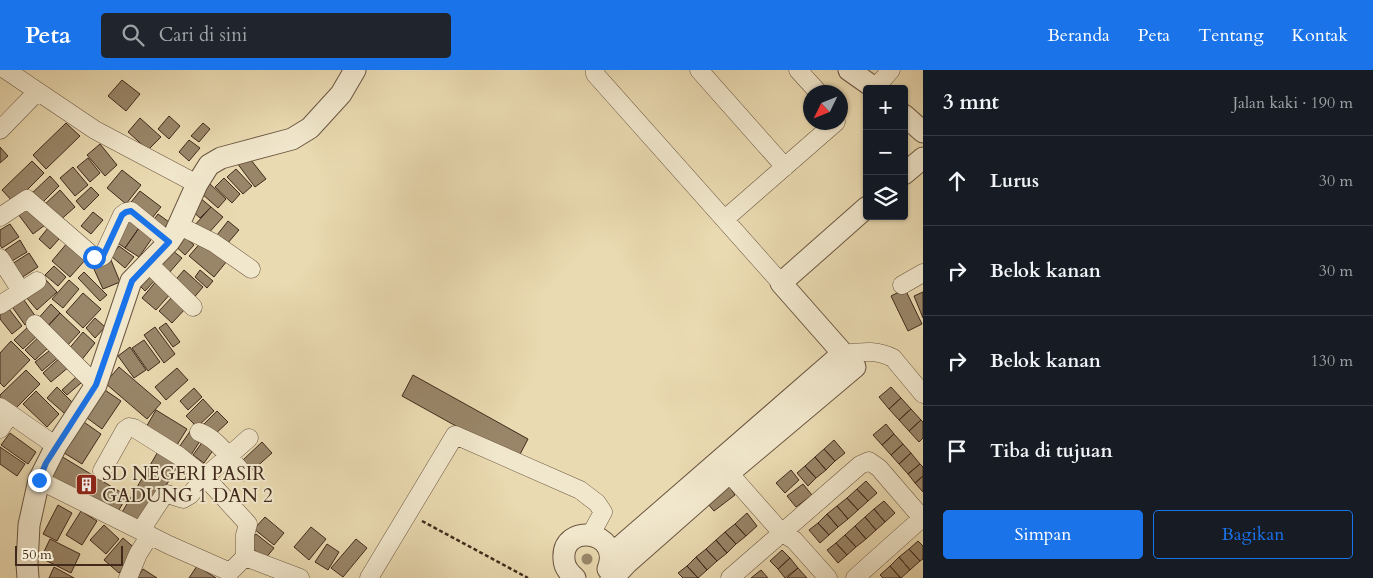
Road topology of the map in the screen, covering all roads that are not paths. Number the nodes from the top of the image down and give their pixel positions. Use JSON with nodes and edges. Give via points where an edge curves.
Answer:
{"nodes":[{"id":1,"x":6,"y":70,"type":"edge"},
{"id":2,"x":355,"y":70,"type":"edge"},
{"id":3,"x":699,"y":70,"type":"edge"},
{"id":4,"x":798,"y":70,"type":"edge"},
{"id":5,"x":850,"y":70,"type":"edge"},
{"id":6,"x":891,"y":70,"type":"edge"},
{"id":7,"x":597,"y":71,"type":"edge"},
{"id":8,"x":812,"y":85,"type":"edge"},
{"id":9,"x":871,"y":85,"type":"edge"},
{"id":10,"x":878,"y":85,"type":"edge"},
{"id":11,"x":37,"y":92,"type":"junction"},
{"id":12,"x":908,"y":119,"type":"edge"},
{"id":13,"x":0,"y":130,"type":"edge"},
{"id":14,"x":827,"y":130,"type":"edge"},
{"id":15,"x":923,"y":132,"type":"edge"},
{"id":16,"x":923,"y":158,"type":"edge"},
{"id":17,"x":785,"y":167,"type":"junction"},
{"id":18,"x":908,"y":171,"type":"edge"},
{"id":19,"x":197,"y":184,"type":"junction"},
{"id":20,"x":863,"y":210,"type":"edge"},
{"id":21,"x":0,"y":217,"type":"edge"},
{"id":22,"x":725,"y":219,"type":"junction"},
{"id":23,"x":174,"y":234,"type":"junction"},
{"id":24,"x":0,"y":258,"type":"edge"},
{"id":25,"x":148,"y":263,"type":"junction"},
{"id":26,"x":251,"y":269,"type":"dead end"},
{"id":27,"x":923,"y":273,"type":"edge"},
{"id":28,"x":37,"y":281,"type":"dead end"},
{"id":29,"x":780,"y":283,"type":"junction"},
{"id":30,"x":902,"y":285,"type":"dead end"},
{"id":31,"x":21,"y":291,"type":"junction"},
{"id":32,"x":0,"y":305,"type":"edge"},
{"id":33,"x":193,"y":307,"type":"dead end"},
{"id":34,"x":35,"y":324,"type":"dead end"},
{"id":35,"x":853,"y":357,"type":"junction"},
{"id":36,"x":96,"y":385,"type":"junction"},
{"id":37,"x":923,"y":394,"type":"edge"},
{"id":38,"x":3,"y":417,"type":"edge"},
{"id":39,"x":199,"y":432,"type":"dead end"},
{"id":40,"x":249,"y":438,"type":"dead end"},
{"id":41,"x":56,"y":446,"type":"junction"},
{"id":42,"x":228,"y":456,"type":"junction"},
{"id":43,"x":727,"y":464,"type":"junction"},
{"id":44,"x":102,"y":471,"type":"dead end"},
{"id":45,"x":242,"y":472,"type":"dead end"},
{"id":46,"x":205,"y":477,"type":"junction"},
{"id":47,"x":39,"y":480,"type":"junction"},
{"id":48,"x":922,"y":518,"type":"edge"},
{"id":49,"x":146,"y":533,"type":"junction"},
{"id":50,"x":789,"y":533,"type":"junction"},
{"id":51,"x":591,"y":534,"type":"junction"},
{"id":52,"x":245,"y":557,"type":"junction"},
{"id":53,"x":608,"y":574,"type":"edge"},
{"id":54,"x":229,"y":575,"type":"edge"},
{"id":55,"x":28,"y":578,"type":"edge"},
{"id":56,"x":128,"y":578,"type":"edge"},
{"id":57,"x":300,"y":578,"type":"edge"},
{"id":58,"x":369,"y":578,"type":"edge"},
{"id":59,"x":576,"y":578,"type":"edge"},
{"id":60,"x":730,"y":578,"type":"edge"},
{"id":61,"x":828,"y":578,"type":"edge"},
{"id":62,"x":855,"y":578,"type":"edge"}],
"edges":[{"from":1,"to":11,"type":"street"},
{"from":2,"to":19,"type":"street","via":[[341,94],[310,128],[292,139],[215,160]]},
{"from":3,"to":17,"type":"street"},
{"from":4,"to":8,"type":"street"},
{"from":5,"to":9,"type":"street"},
{"from":6,"to":10,"type":"street"},
{"from":7,"to":22,"type":"street"},
{"from":11,"to":13,"type":"street"},
{"from":11,"to":19,"type":"street","via":[[95,130]]},
{"from":12,"to":15,"type":"street"},
{"from":14,"to":17,"type":"street"},
{"from":16,"to":18,"type":"street"},
{"from":17,"to":22,"type":"street"},
{"from":19,"to":23,"type":"street"},
{"from":20,"to":29,"type":"street"},
{"from":21,"to":23,"type":"street","via":[[27,199],[99,258],[126,212],[131,211]]},
{"from":22,"to":29,"type":"street"},
{"from":23,"to":25,"type":"street"},
{"from":23,"to":26,"type":"street","via":[[214,243]]},
{"from":24,"to":31,"type":"street"},
{"from":25,"to":33,"type":"street"},
{"from":25,"to":36,"type":"street","via":[[129,286]]},
{"from":27,"to":30,"type":"street"},
{"from":28,"to":31,"type":"street"},
{"from":29,"to":35,"type":"street"},
{"from":31,"to":32,"type":"street"},
{"from":34,"to":36,"type":"street"},
{"from":35,"to":37,"type":"street","via":[[871,351],[893,358]]},
{"from":35,"to":43,"type":"street"},
{"from":36,"to":41,"type":"street"},
{"from":38,"to":41,"type":"street"},
{"from":39,"to":42,"type":"street","via":[[213,439]]},
{"from":40,"to":42,"type":"street"},
{"from":41,"to":47,"type":"street"},
{"from":42,"to":45,"type":"street"},
{"from":42,"to":46,"type":"street"},
{"from":43,"to":50,"type":"street"},
{"from":43,"to":53,"type":"street","via":[[626,564]]},
{"from":44,"to":46,"type":"street","via":[[129,427],[179,456]]},
{"from":46,"to":49,"type":"street","via":[[184,499],[164,495]]},
{"from":46,"to":52,"type":"street","via":[[248,524]]},
{"from":47,"to":49,"type":"street"},
{"from":47,"to":55,"type":"street","via":[[30,525]]},
{"from":48,"to":50,"type":"street","via":[[879,468],[869,461],[860,465]]},
{"from":48,"to":62,"type":"street"},
{"from":49,"to":54,"type":"street"},
{"from":49,"to":56,"type":"street"},
{"from":50,"to":60,"type":"street"},
{"from":50,"to":61,"type":"street"},
{"from":51,"to":53,"type":"street","via":[[609,548]]},
{"from":51,"to":58,"type":"street","via":[[604,512],[580,490],[456,434]]},
{"from":51,"to":59,"type":"street","via":[[576,537],[566,547],[566,569]]},
{"from":52,"to":54,"type":"street"},
{"from":52,"to":57,"type":"street"}]}
